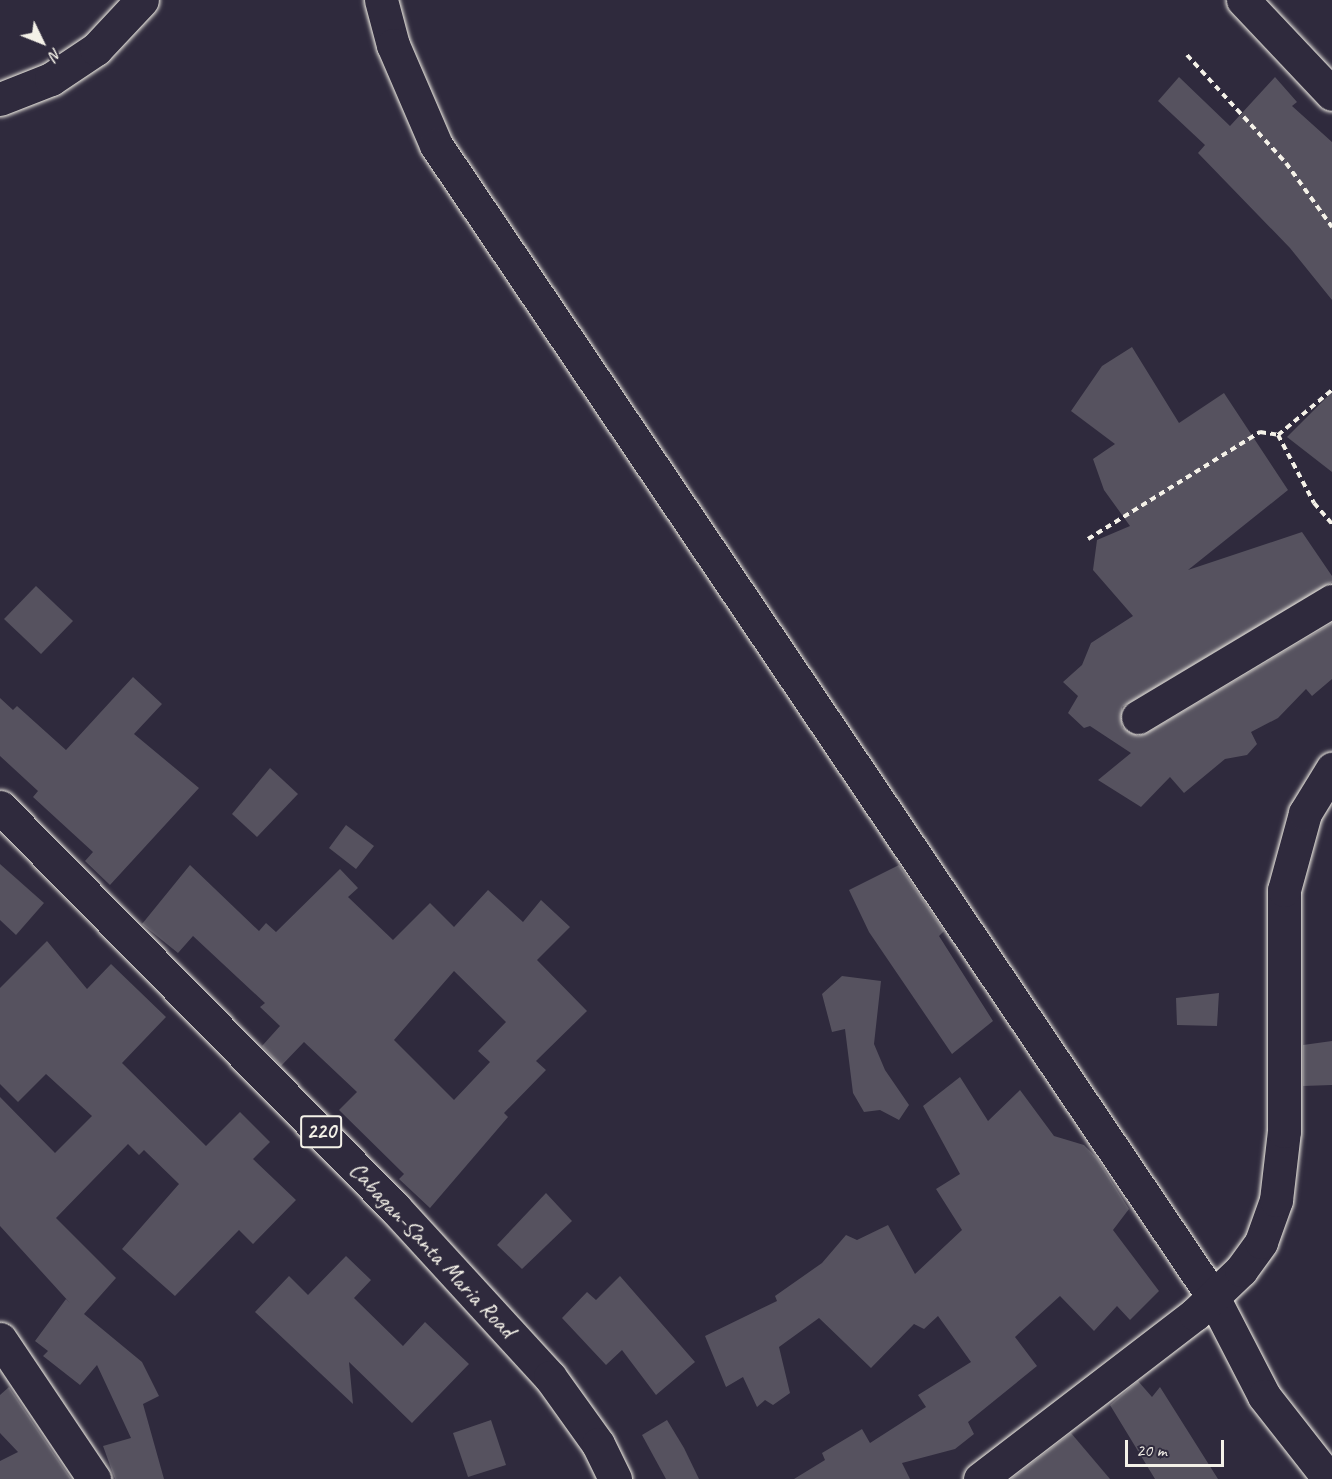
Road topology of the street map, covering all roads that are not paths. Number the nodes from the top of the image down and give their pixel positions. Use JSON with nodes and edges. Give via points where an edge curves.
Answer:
{"nodes":[{"id":1,"x":142,"y":0,"type":"edge"},
{"id":2,"x":381,"y":0,"type":"edge"},
{"id":3,"x":1243,"y":0,"type":"edge"},
{"id":4,"x":1332,"y":94,"type":"edge"},
{"id":5,"x":0,"y":99,"type":"edge"},
{"id":6,"x":1332,"y":601,"type":"edge"},
{"id":7,"x":1138,"y":717,"type":"dead end"},
{"id":8,"x":1332,"y":769,"type":"edge"},
{"id":9,"x":0,"y":807,"type":"edge"},
{"id":10,"x":1213,"y":1297,"type":"junction"},
{"id":11,"x":0,"y":1339,"type":"edge"},
{"id":12,"x":94,"y":1479,"type":"edge"},
{"id":13,"x":615,"y":1479,"type":"edge"},
{"id":14,"x":980,"y":1479,"type":"edge"},
{"id":15,"x":1329,"y":1479,"type":"edge"}],
"edges":[{"from":1,"to":5,"type":"street","via":[[96,49],[51,79]]},
{"from":2,"to":10,"type":"street","via":[[393,45],[436,145]]},
{"from":3,"to":4,"type":"street"},
{"from":6,"to":7,"type":"street"},
{"from":8,"to":10,"type":"street","via":[[1305,813],[1284,890],[1284,1131],[1276,1200],[1261,1242]]},
{"from":9,"to":13,"type":"street","name":"Cabagan-Santa Maria Road","number":"220","via":[[395,1208],[527,1352],[598,1444]]},
{"from":10,"to":14,"type":"street"},
{"from":10,"to":15,"type":"street","via":[[1264,1396]]},
{"from":11,"to":12,"type":"street"}]}
